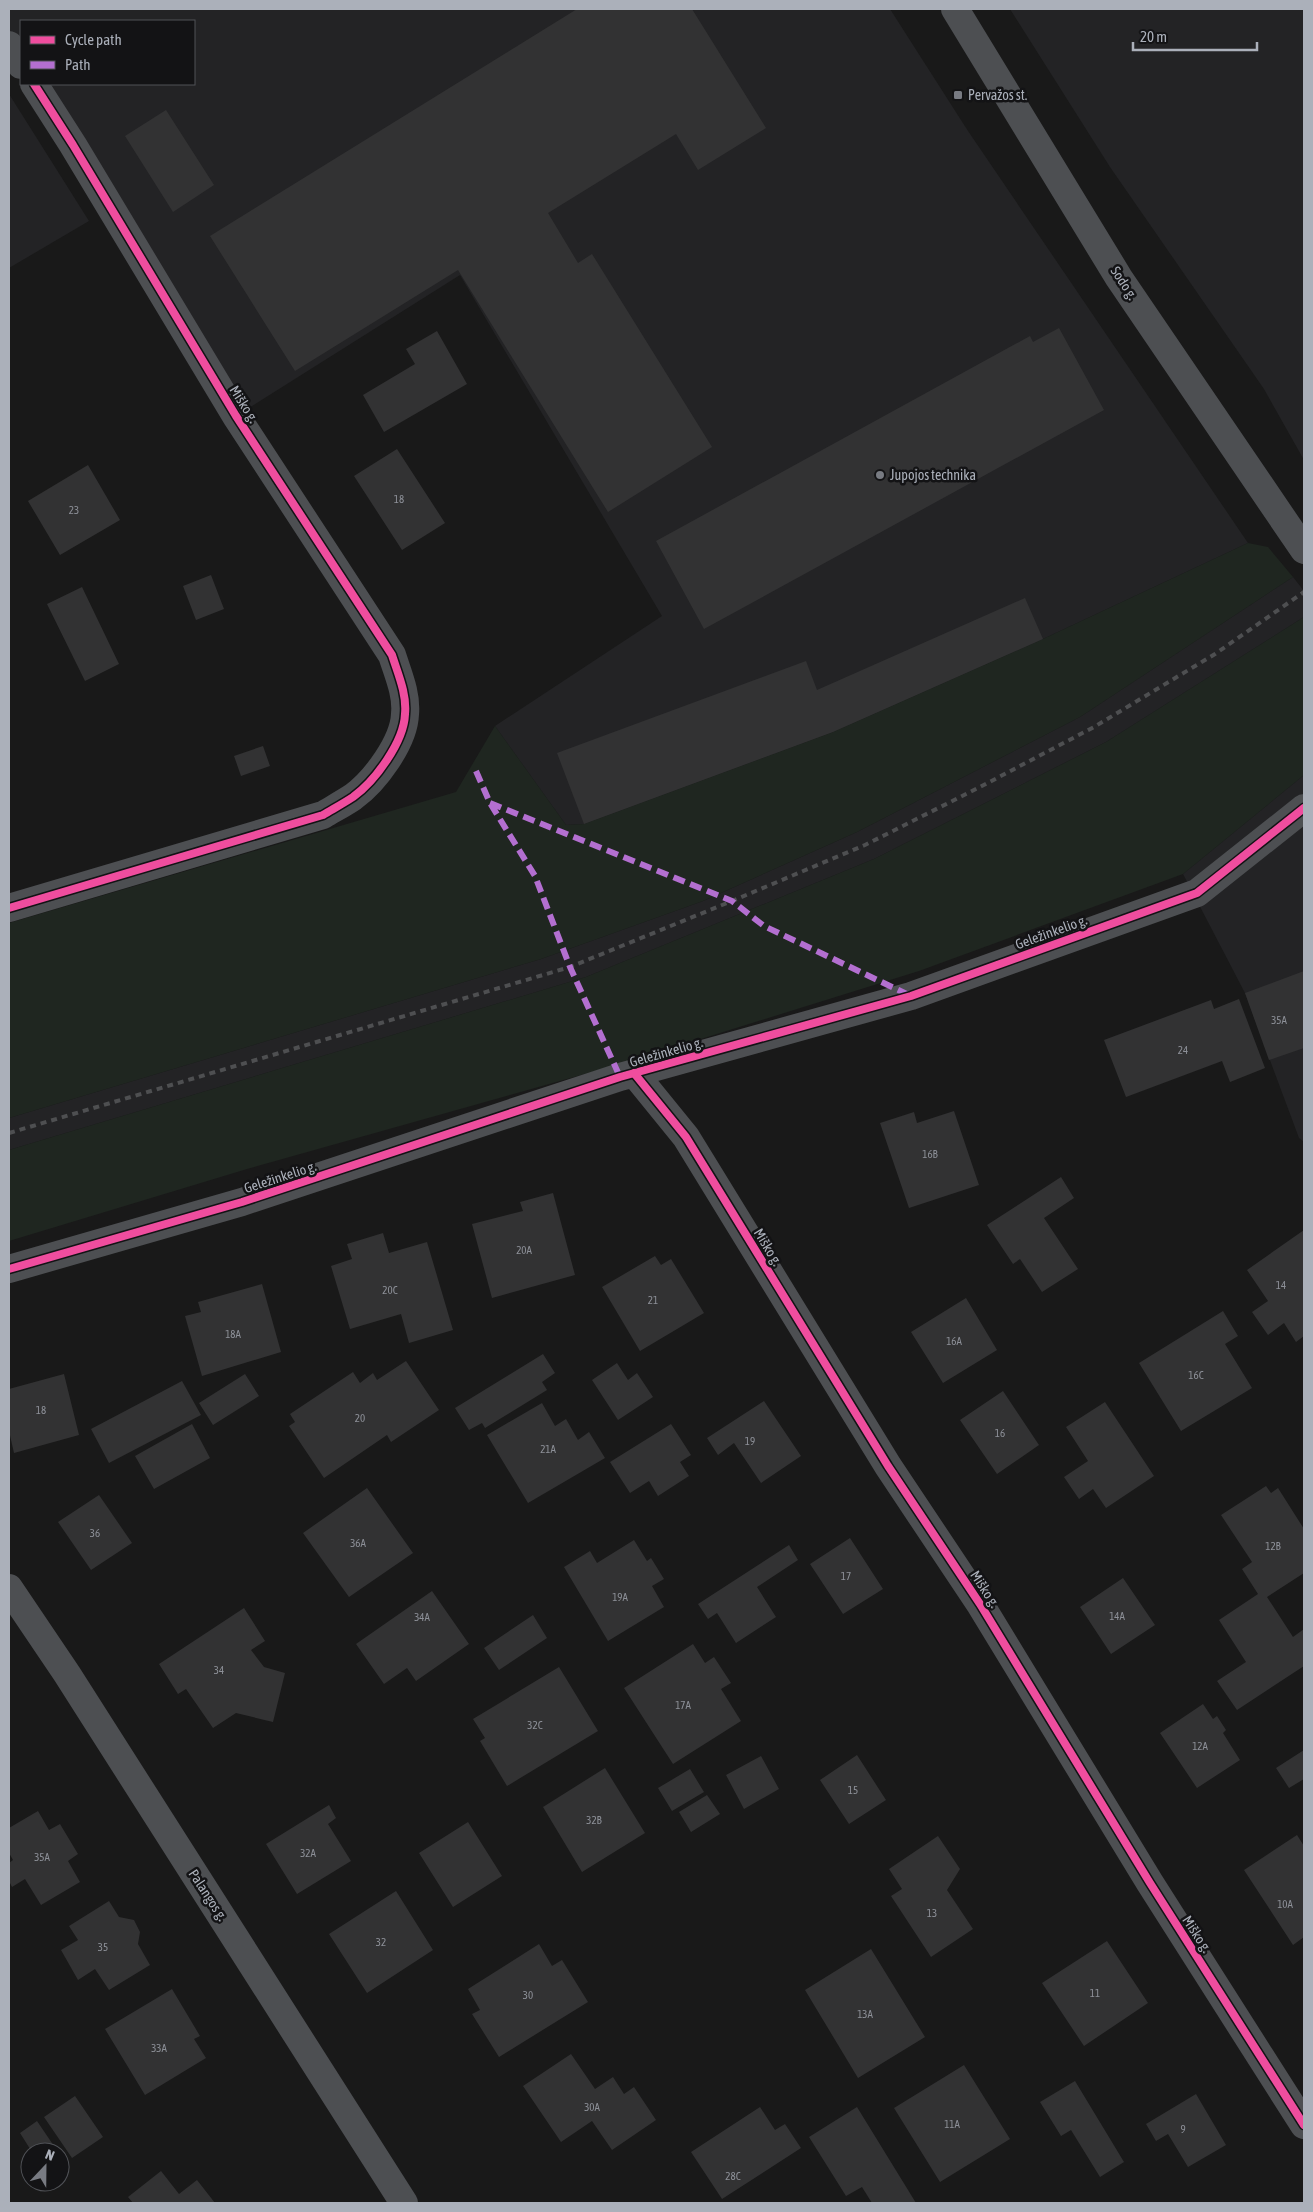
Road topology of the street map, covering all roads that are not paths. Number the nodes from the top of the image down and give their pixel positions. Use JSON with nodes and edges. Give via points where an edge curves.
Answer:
{"nodes":[{"id":1,"x":955,"y":9,"type":"edge"},
{"id":2,"x":9,"y":45,"type":"edge"},
{"id":3,"x":20,"y":63,"type":"edge"},
{"id":4,"x":35,"y":85,"type":"edge"},
{"id":5,"x":1304,"y":550,"type":"edge"},
{"id":6,"x":1304,"y":808,"type":"edge"},
{"id":7,"x":9,"y":908,"type":"edge"},
{"id":8,"x":634,"y":1074,"type":"junction"},
{"id":9,"x":9,"y":1269,"type":"edge"},
{"id":10,"x":9,"y":1588,"type":"edge"},
{"id":11,"x":1304,"y":2125,"type":"edge"},
{"id":12,"x":404,"y":2203,"type":"edge"}],
"edges":[{"from":1,"to":5,"type":"street","name":"Sodo g.","via":[[1119,278]]},
{"from":2,"to":3,"type":"street"},
{"from":4,"to":7,"type":"street","name":"Miško g.","via":[[236,416],[392,655],[403,687],[406,715],[397,744],[375,776],[354,796],[323,814]]},
{"from":6,"to":8,"type":"street","name":"Geležinkelio g.","via":[[1197,893],[911,996]]},
{"from":8,"to":9,"type":"street","name":"Geležinkelio g.","via":[[242,1202]]},
{"from":8,"to":11,"type":"street","name":"Miško g.","via":[[686,1137],[888,1466],[980,1604],[1150,1883]]},
{"from":10,"to":12,"type":"street","name":"Palangos g."}]}
